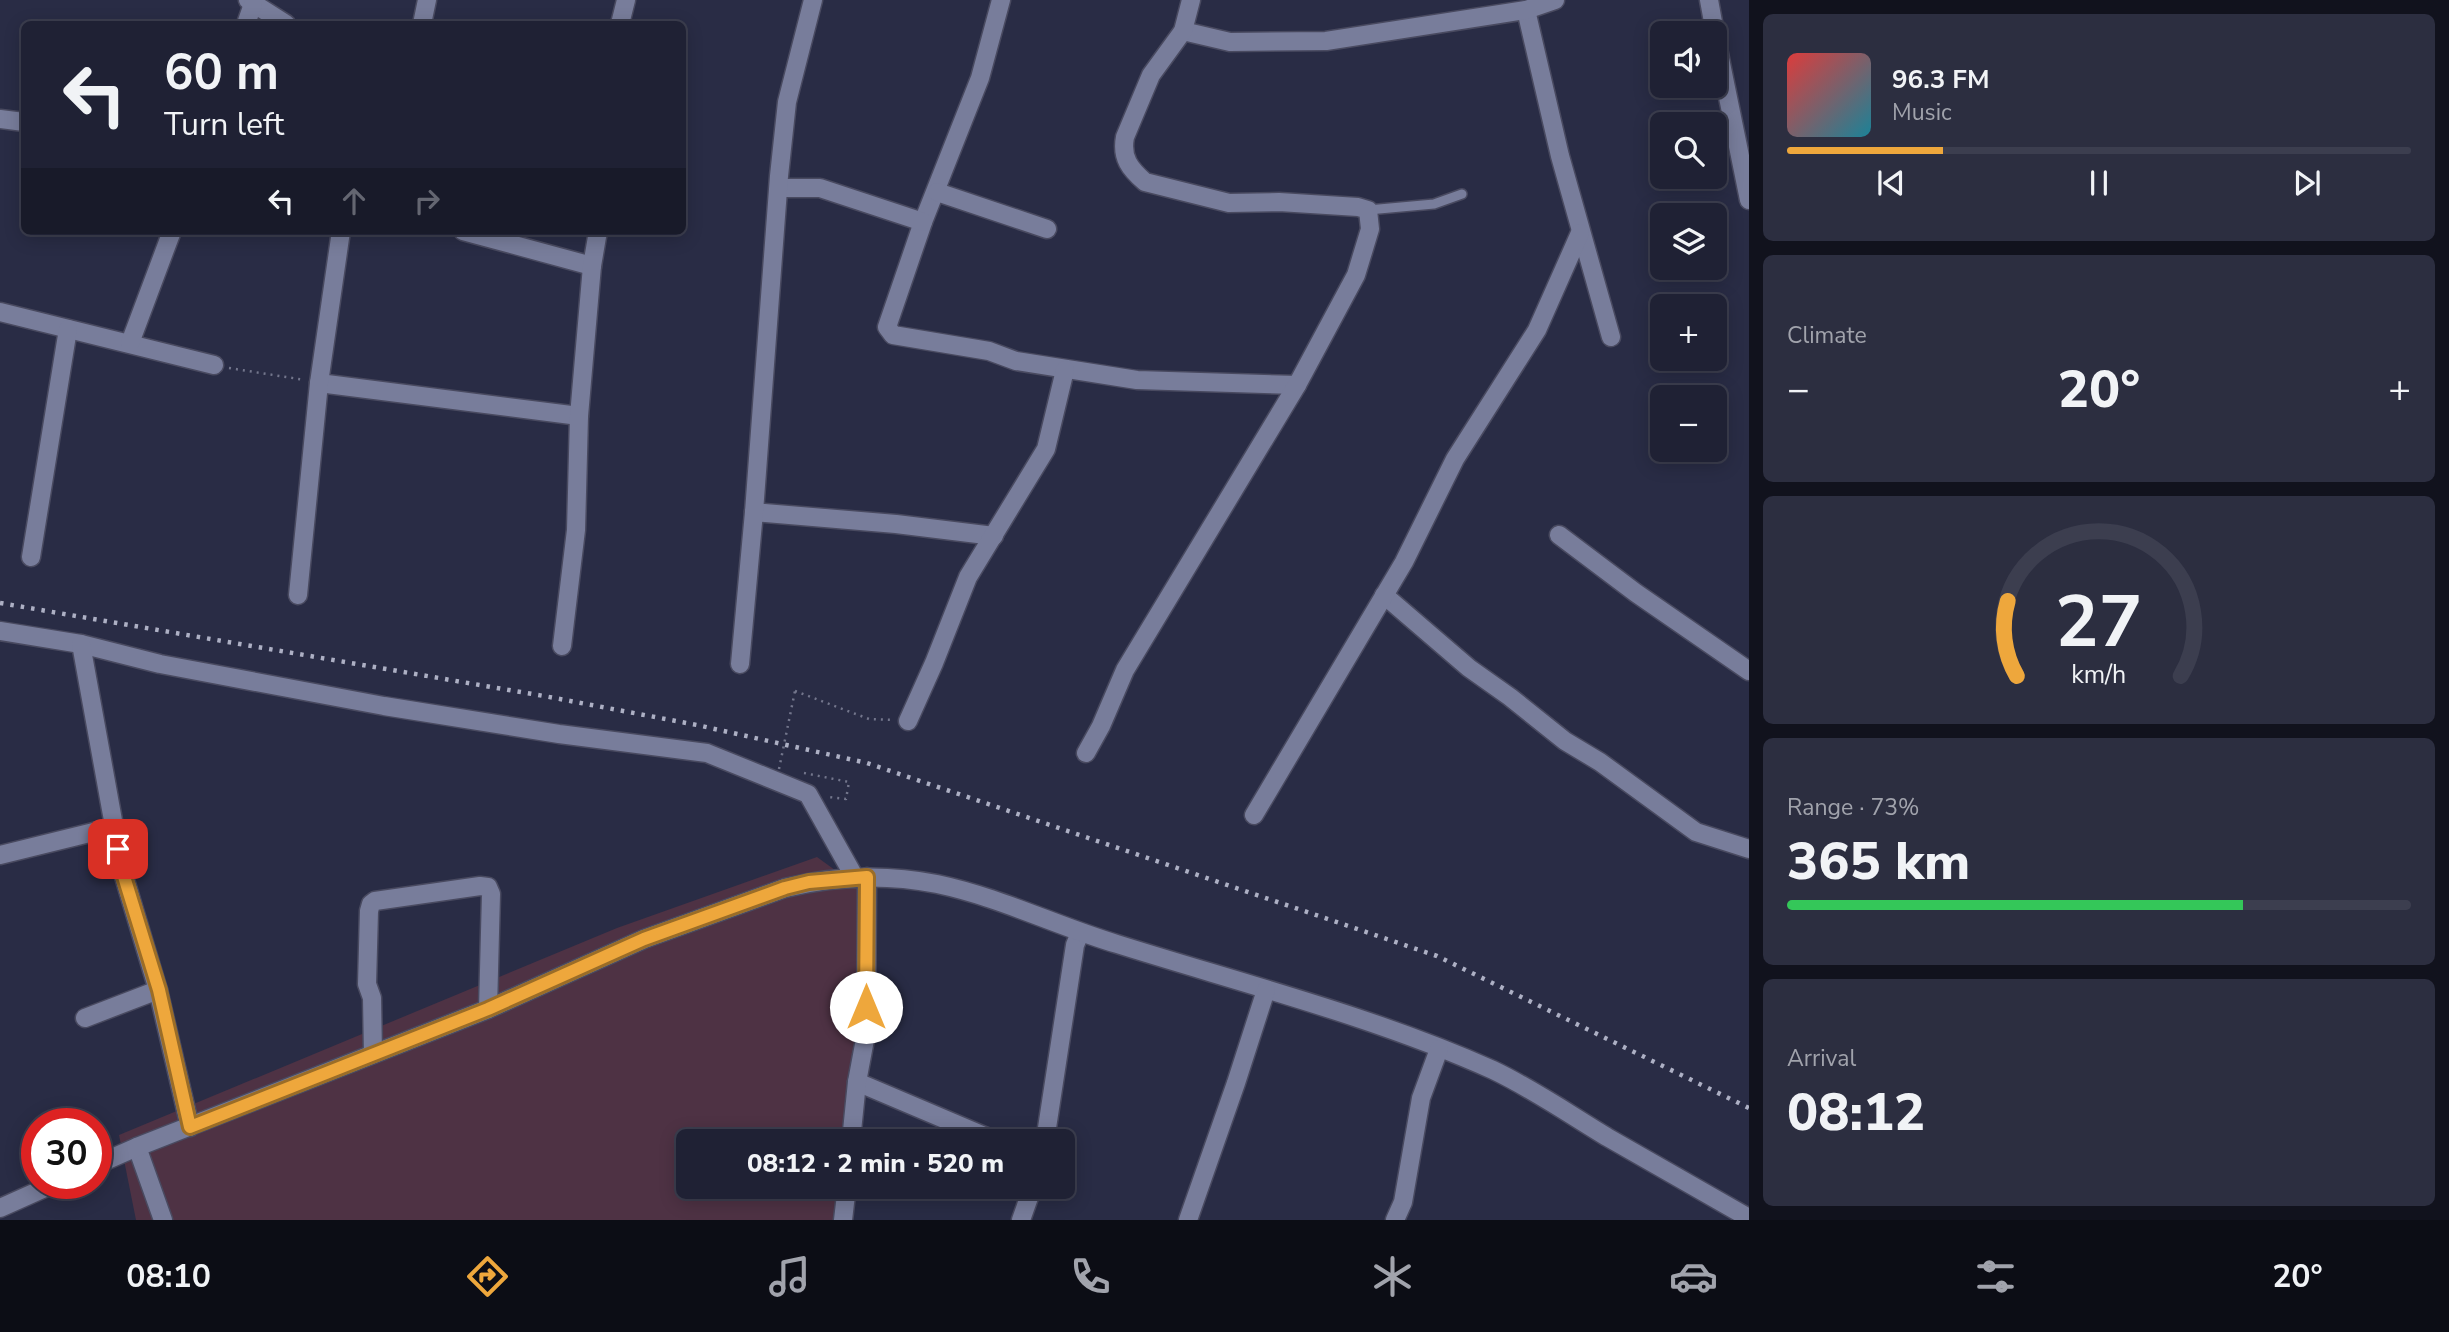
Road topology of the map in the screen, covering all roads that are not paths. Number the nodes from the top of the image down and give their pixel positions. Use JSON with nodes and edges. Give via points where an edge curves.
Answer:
{"nodes":[{"id":1,"x":427,"y":0,"type":"edge"},
{"id":2,"x":626,"y":0,"type":"edge"},
{"id":3,"x":813,"y":0,"type":"edge"},
{"id":4,"x":1001,"y":0,"type":"edge"},
{"id":5,"x":1191,"y":0,"type":"edge"},
{"id":6,"x":1555,"y":0,"type":"edge"},
{"id":7,"x":1709,"y":0,"type":"edge"},
{"id":8,"x":251,"y":2,"type":"edge"},
{"id":9,"x":1526,"y":10,"type":"junction"},
{"id":10,"x":247,"y":21,"type":"edge"},
{"id":11,"x":281,"y":21,"type":"edge"},
{"id":12,"x":423,"y":21,"type":"edge"},
{"id":13,"x":621,"y":21,"type":"edge"},
{"id":14,"x":1713,"y":21,"type":"edge"},
{"id":15,"x":1183,"y":31,"type":"junction"},
{"id":16,"x":1727,"y":92,"type":"edge"},
{"id":17,"x":0,"y":119,"type":"edge"},
{"id":18,"x":21,"y":121,"type":"edge"},
{"id":19,"x":779,"y":188,"type":"junction"},
{"id":20,"x":937,"y":191,"type":"junction"},
{"id":21,"x":1462,"y":194,"type":"dead end"},
{"id":22,"x":1749,"y":200,"type":"edge"},
{"id":23,"x":1368,"y":210,"type":"junction"},
{"id":24,"x":923,"y":222,"type":"junction"},
{"id":25,"x":1048,"y":229,"type":"dead end"},
{"id":26,"x":1580,"y":233,"type":"junction"},
{"id":27,"x":170,"y":235,"type":"edge"},
{"id":28,"x":340,"y":235,"type":"edge"},
{"id":29,"x":478,"y":235,"type":"edge"},
{"id":30,"x":597,"y":235,"type":"edge"},
{"id":31,"x":592,"y":266,"type":"junction"},
{"id":32,"x":0,"y":312,"type":"edge"},
{"id":33,"x":68,"y":329,"type":"junction"},
{"id":34,"x":1611,"y":337,"type":"dead end"},
{"id":35,"x":130,"y":343,"type":"junction"},
{"id":36,"x":214,"y":365,"type":"road end"},
{"id":37,"x":1065,"y":370,"type":"junction"},
{"id":38,"x":319,"y":383,"type":"junction"},
{"id":39,"x":1297,"y":385,"type":"junction"},
{"id":40,"x":579,"y":416,"type":"junction"},
{"id":41,"x":754,"y":512,"type":"junction"},
{"id":42,"x":994,"y":536,"type":"junction"},
{"id":43,"x":1559,"y":536,"type":"dead end"},
{"id":44,"x":31,"y":558,"type":"dead end"},
{"id":45,"x":298,"y":595,"type":"dead end"},
{"id":46,"x":1384,"y":595,"type":"junction"},
{"id":47,"x":0,"y":631,"type":"edge"},
{"id":48,"x":82,"y":644,"type":"junction"},
{"id":49,"x":562,"y":646,"type":"dead end"},
{"id":50,"x":740,"y":664,"type":"dead end"},
{"id":51,"x":1749,"y":671,"type":"edge"},
{"id":52,"x":908,"y":721,"type":"road end"},
{"id":53,"x":1086,"y":753,"type":"dead end"},
{"id":54,"x":1254,"y":815,"type":"dead end"},
{"id":55,"x":114,"y":827,"type":"junction"},
{"id":56,"x":1749,"y":849,"type":"edge"},
{"id":57,"x":0,"y":855,"type":"edge"},
{"id":58,"x":861,"y":877,"type":"junction"},
{"id":59,"x":1080,"y":933,"type":"junction"},
{"id":60,"x":159,"y":990,"type":"junction"},
{"id":61,"x":1266,"y":990,"type":"junction"},
{"id":62,"x":488,"y":1009,"type":"junction"},
{"id":63,"x":85,"y":1018,"type":"dead end"},
{"id":64,"x":1439,"y":1049,"type":"junction"},
{"id":65,"x":373,"y":1054,"type":"junction"},
{"id":66,"x":857,"y":1082,"type":"junction"},
{"id":67,"x":190,"y":1127,"type":"junction"},
{"id":68,"x":852,"y":1129,"type":"edge"},
{"id":69,"x":968,"y":1129,"type":"edge"},
{"id":70,"x":1047,"y":1129,"type":"edge"},
{"id":71,"x":137,"y":1147,"type":"junction"},
{"id":72,"x":112,"y":1158,"type":"edge"},
{"id":73,"x":21,"y":1199,"type":"edge"},
{"id":74,"x":845,"y":1199,"type":"edge"},
{"id":75,"x":1028,"y":1199,"type":"edge"},
{"id":76,"x":0,"y":1208,"type":"edge"},
{"id":77,"x":1749,"y":1218,"type":"edge"},
{"id":78,"x":163,"y":1220,"type":"edge"},
{"id":79,"x":843,"y":1220,"type":"edge"},
{"id":80,"x":1021,"y":1220,"type":"edge"},
{"id":81,"x":1188,"y":1220,"type":"edge"},
{"id":82,"x":1395,"y":1220,"type":"edge"}],
"edges":[{"from":1,"to":12,"type":"street"},
{"from":2,"to":13,"type":"street"},
{"from":3,"to":19,"type":"street","via":[[788,102]]},
{"from":4,"to":20,"type":"street","via":[[980,78]]},
{"from":5,"to":15,"type":"street"},
{"from":6,"to":9,"type":"street"},
{"from":7,"to":14,"type":"street"},
{"from":8,"to":10,"type":"street"},
{"from":8,"to":11,"type":"street"},
{"from":9,"to":15,"type":"street","via":[[1326,41],[1230,43]]},
{"from":9,"to":26,"type":"street"},
{"from":15,"to":23,"type":"street","via":[[1151,75],[1125,137],[1125,160],[1135,173],[1145,182],[1229,202]]},
{"from":16,"to":22,"type":"street"},
{"from":17,"to":18,"type":"street"},
{"from":19,"to":24,"type":"street","via":[[820,188]]},
{"from":19,"to":41,"type":"street"},
{"from":20,"to":24,"type":"street"},
{"from":20,"to":25,"type":"street"},
{"from":21,"to":23,"type":"lane","via":[[1434,204]]},
{"from":23,"to":39,"type":"street","via":[[1370,229],[1356,275]]},
{"from":24,"to":37,"type":"street","via":[[887,327],[892,335],[989,351]]},
{"from":26,"to":34,"type":"street"},
{"from":26,"to":46,"type":"street","via":[[1537,330],[1455,459]]},
{"from":27,"to":35,"type":"street"},
{"from":28,"to":38,"type":"street"},
{"from":29,"to":31,"type":"street"},
{"from":30,"to":31,"type":"street"},
{"from":31,"to":40,"type":"street"},
{"from":32,"to":33,"type":"street"},
{"from":33,"to":35,"type":"street"},
{"from":33,"to":44,"type":"street"},
{"from":35,"to":36,"type":"street"},
{"from":37,"to":39,"type":"street","via":[[1137,380]]},
{"from":37,"to":42,"type":"street","via":[[1046,449]]},
{"from":38,"to":40,"type":"street"},
{"from":38,"to":45,"type":"street"},
{"from":39,"to":53,"type":"street","via":[[1125,670]]},
{"from":40,"to":49,"type":"street","via":[[576,530]]},
{"from":41,"to":42,"type":"street"},
{"from":41,"to":50,"type":"street"},
{"from":42,"to":52,"type":"street","via":[[968,577]]},
{"from":43,"to":51,"type":"street"},
{"from":46,"to":54,"type":"street"},
{"from":46,"to":56,"type":"street","via":[[1565,741],[1696,832]]},
{"from":47,"to":48,"type":"street"},
{"from":48,"to":55,"type":"street"},
{"from":48,"to":58,"type":"street","via":[[160,664],[384,706],[707,753],[808,794]]},
{"from":55,"to":57,"type":"street"},
{"from":55,"to":60,"type":"street","via":[[122,870]]},
{"from":58,"to":59,"type":"street","via":[[936,884]]},
{"from":58,"to":62,"type":"street","via":[[809,882],[772,892],[644,939]]},
{"from":58,"to":66,"type":"street","via":[[866,1034]]},
{"from":59,"to":61,"type":"street"},
{"from":59,"to":70,"type":"street"},
{"from":60,"to":63,"type":"street"},
{"from":60,"to":67,"type":"street"},
{"from":61,"to":64,"type":"street"},
{"from":61,"to":81,"type":"street"},
{"from":62,"to":65,"type":"street"},
{"from":62,"to":65,"type":"street","via":[[488,887],[375,901],[369,911],[368,972]]},
{"from":64,"to":77,"type":"street","via":[[1494,1071]]},
{"from":64,"to":82,"type":"street","via":[[1421,1098],[1403,1202]]},
{"from":65,"to":67,"type":"street"},
{"from":66,"to":68,"type":"street"},
{"from":66,"to":69,"type":"street"},
{"from":67,"to":71,"type":"street"},
{"from":71,"to":72,"type":"street"},
{"from":71,"to":78,"type":"street"},
{"from":73,"to":76,"type":"street"},
{"from":74,"to":79,"type":"street"},
{"from":75,"to":80,"type":"street"}]}
